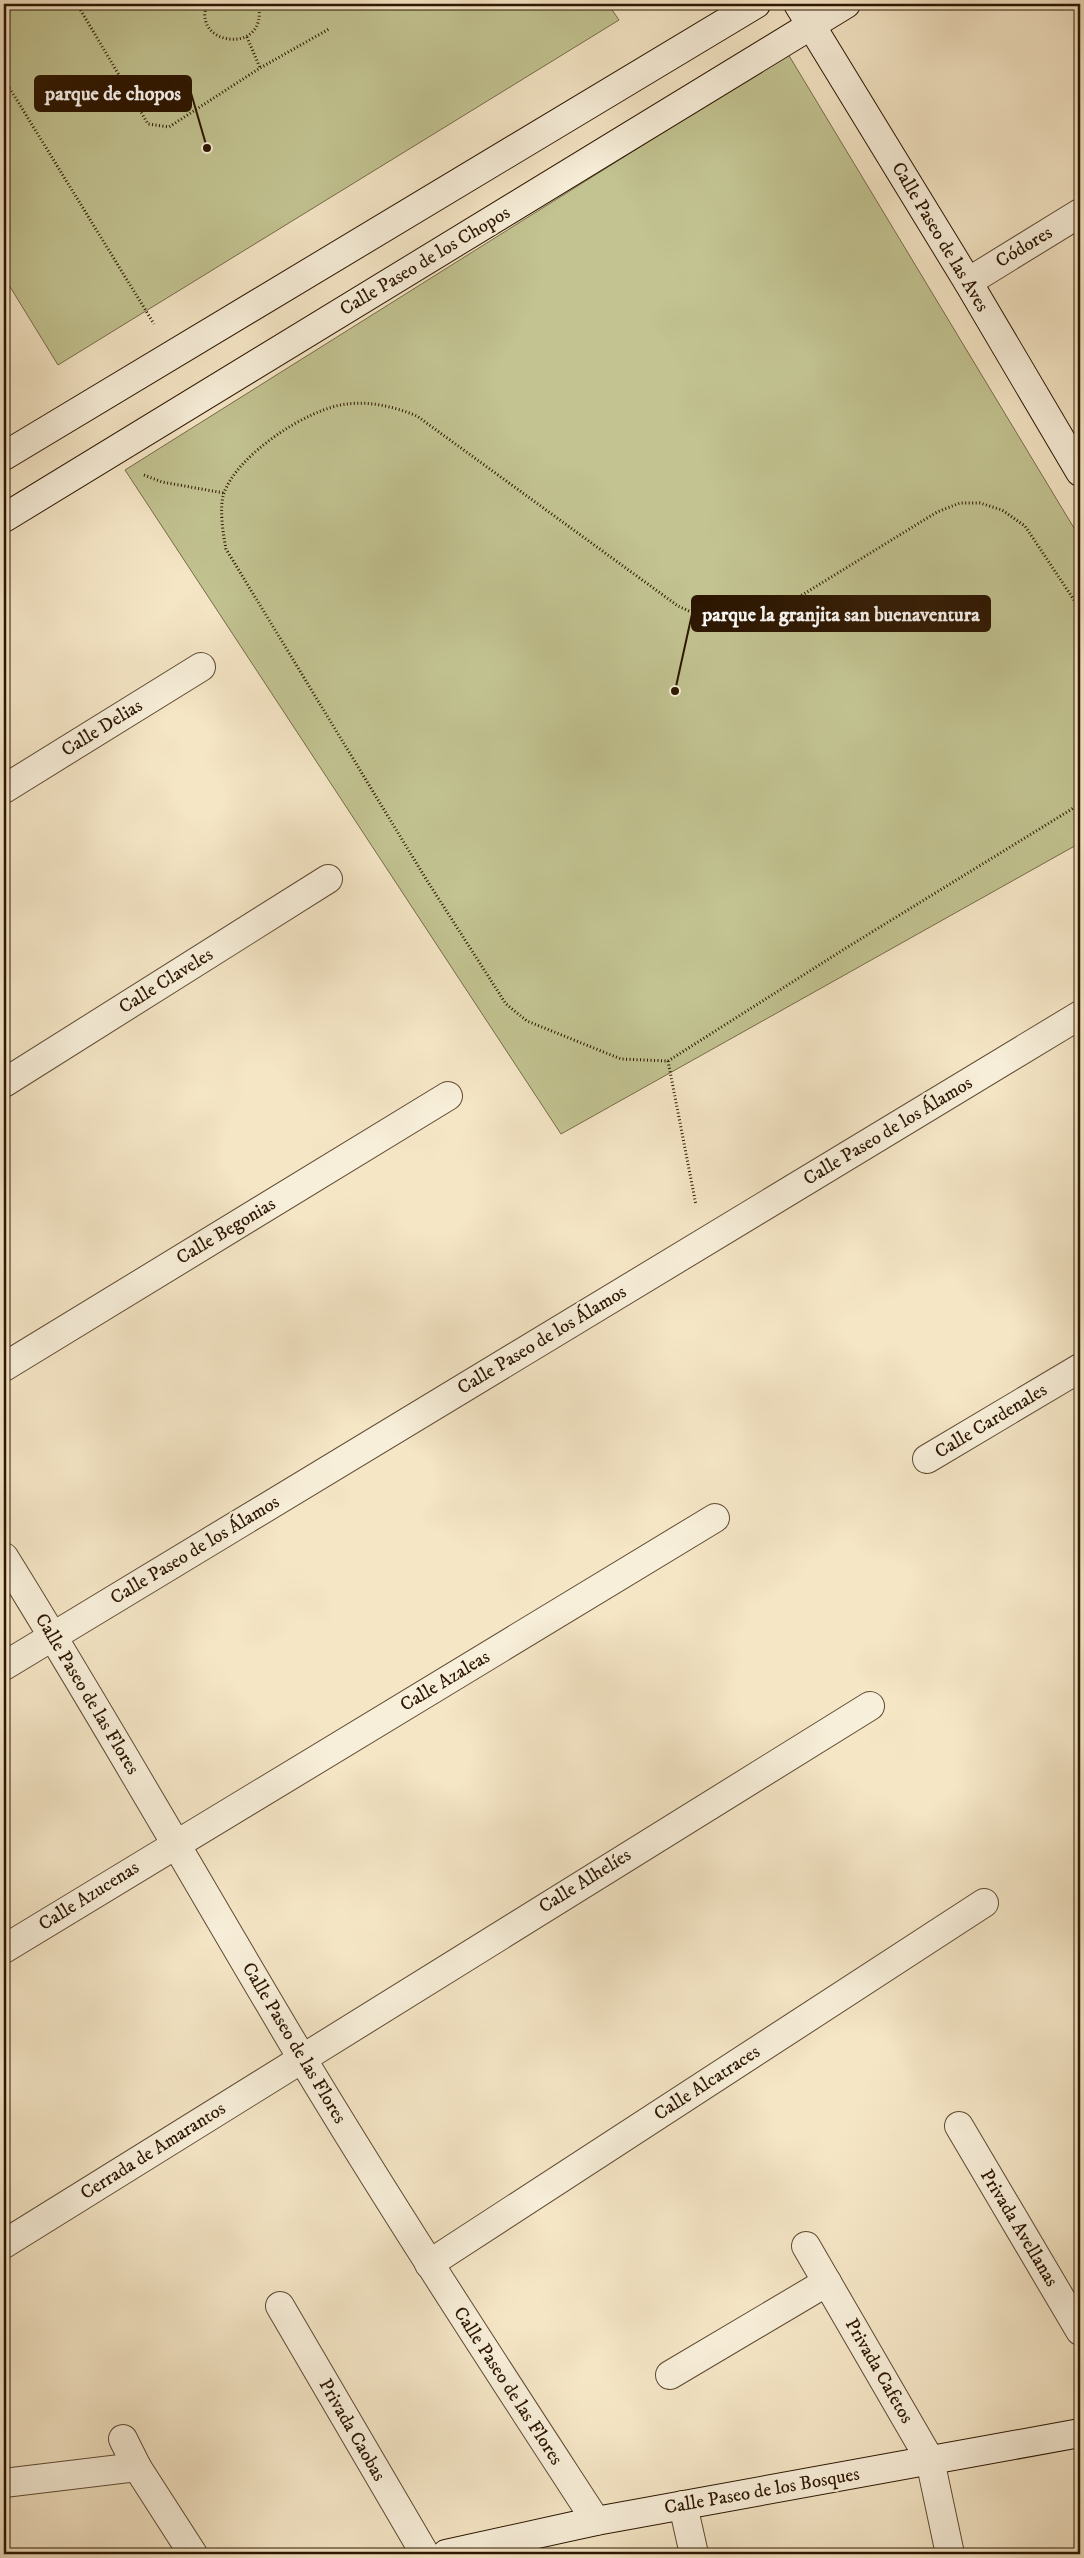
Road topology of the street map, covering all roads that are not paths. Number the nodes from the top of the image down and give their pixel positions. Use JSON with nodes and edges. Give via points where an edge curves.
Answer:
{"nodes":[{"id":1,"x":756,"y":4,"type":"edge"},
{"id":2,"x":846,"y":4,"type":"edge"},
{"id":3,"x":804,"y":15,"type":"edge"},
{"id":4,"x":1080,"y":213,"type":"edge"},
{"id":5,"x":968,"y":282,"type":"junction"},
{"id":6,"x":4,"y":456,"type":"edge"},
{"id":7,"x":1080,"y":472,"type":"edge"},
{"id":8,"x":4,"y":518,"type":"edge"},
{"id":9,"x":201,"y":667,"type":"dead end"},
{"id":10,"x":4,"y":789,"type":"edge"},
{"id":11,"x":328,"y":879,"type":"dead end"},
{"id":12,"x":1080,"y":1015,"type":"edge"},
{"id":13,"x":4,"y":1083,"type":"edge"},
{"id":14,"x":448,"y":1096,"type":"dead end"},
{"id":15,"x":4,"y":1366,"type":"edge"},
{"id":16,"x":1080,"y":1368,"type":"edge"},
{"id":17,"x":927,"y":1459,"type":"dead end"},
{"id":18,"x":715,"y":1518,"type":"dead end"},
{"id":19,"x":4,"y":1557,"type":"edge"},
{"id":20,"x":53,"y":1636,"type":"junction"},
{"id":21,"x":4,"y":1666,"type":"edge"},
{"id":22,"x":870,"y":1706,"type":"dead end"},
{"id":23,"x":175,"y":1843,"type":"junction"},
{"id":24,"x":984,"y":1903,"type":"dead end"},
{"id":25,"x":4,"y":1949,"type":"edge"},
{"id":26,"x":302,"y":2057,"type":"junction"},
{"id":27,"x":959,"y":2126,"type":"dead end"},
{"id":28,"x":4,"y":2244,"type":"edge"},
{"id":29,"x":806,"y":2246,"type":"dead end"},
{"id":30,"x":429,"y":2264,"type":"junction"},
{"id":31,"x":827,"y":2282,"type":"junction"},
{"id":32,"x":280,"y":2306,"type":"dead end"},
{"id":33,"x":1080,"y":2331,"type":"edge"},
{"id":34,"x":670,"y":2375,"type":"dead end"},
{"id":35,"x":1080,"y":2433,"type":"edge"},
{"id":36,"x":123,"y":2439,"type":"dead end"},
{"id":37,"x":930,"y":2460,"type":"junction"},
{"id":38,"x":137,"y":2467,"type":"junction"},
{"id":39,"x":4,"y":2483,"type":"edge"},
{"id":40,"x":684,"y":2505,"type":"junction"},
{"id":41,"x":596,"y":2521,"type":"junction"},
{"id":42,"x":193,"y":2554,"type":"edge"},
{"id":43,"x":425,"y":2554,"type":"edge"},
{"id":44,"x":450,"y":2554,"type":"edge"},
{"id":45,"x":694,"y":2554,"type":"edge"},
{"id":46,"x":950,"y":2554,"type":"edge"}],
"edges":[{"from":1,"to":6,"type":"street"},
{"from":2,"to":3,"type":"street","name":"Calle Paseo de los Chopos"},
{"from":3,"to":5,"type":"street","name":"Calle Paseo de las Aves"},
{"from":3,"to":8,"type":"street","name":"Calle Paseo de los Chopos"},
{"from":4,"to":5,"type":"street","name":"Códores"},
{"from":5,"to":7,"type":"street","name":"Calle Paseo de las Aves"},
{"from":9,"to":10,"type":"street","name":"Calle Delias"},
{"from":11,"to":13,"type":"street","name":"Calle Claveles"},
{"from":12,"to":20,"type":"street","name":"Calle Paseo de los Álamos"},
{"from":14,"to":15,"type":"street","name":"Calle Begonias"},
{"from":16,"to":17,"type":"street","name":"Calle Cardenales"},
{"from":18,"to":23,"type":"street","name":"Calle Azaleas"},
{"from":19,"to":20,"type":"street","name":"Calle Paseo de las Flores"},
{"from":20,"to":21,"type":"street","name":"Calle Paseo de los Álamos"},
{"from":20,"to":23,"type":"street","name":"Calle Paseo de las Flores"},
{"from":22,"to":26,"type":"street","name":"Calle Alhelíes"},
{"from":23,"to":25,"type":"street","name":"Calle Azucenas"},
{"from":23,"to":26,"type":"street","name":"Calle Paseo de las Flores"},
{"from":24,"to":30,"type":"street","name":"Calle Alcatraces"},
{"from":26,"to":28,"type":"street","name":"Cerrada de Amarantos"},
{"from":26,"to":30,"type":"street","name":"Calle Paseo de las Flores"},
{"from":27,"to":33,"type":"street","name":"Privada Avellanas"},
{"from":29,"to":31,"type":"street","name":"Privada Cafetos"},
{"from":30,"to":41,"type":"street","name":"Calle Paseo de las Flores"},
{"from":31,"to":34,"type":"street"},
{"from":31,"to":37,"type":"street","name":"Privada Cafetos"},
{"from":32,"to":43,"type":"street","name":"Privada Caobas"},
{"from":35,"to":37,"type":"street","name":"Calle Paseo de los Bosques"},
{"from":36,"to":38,"type":"street"},
{"from":37,"to":40,"type":"street","name":"Calle Paseo de los Bosques"},
{"from":37,"to":46,"type":"street","name":"Privada Cafetos"},
{"from":38,"to":39,"type":"street"},
{"from":38,"to":42,"type":"street"},
{"from":40,"to":41,"type":"street","name":"Calle Paseo de los Bosques"},
{"from":40,"to":45,"type":"street"},
{"from":41,"to":44,"type":"street","name":"Calle Paseo de los Bosques"}]}
